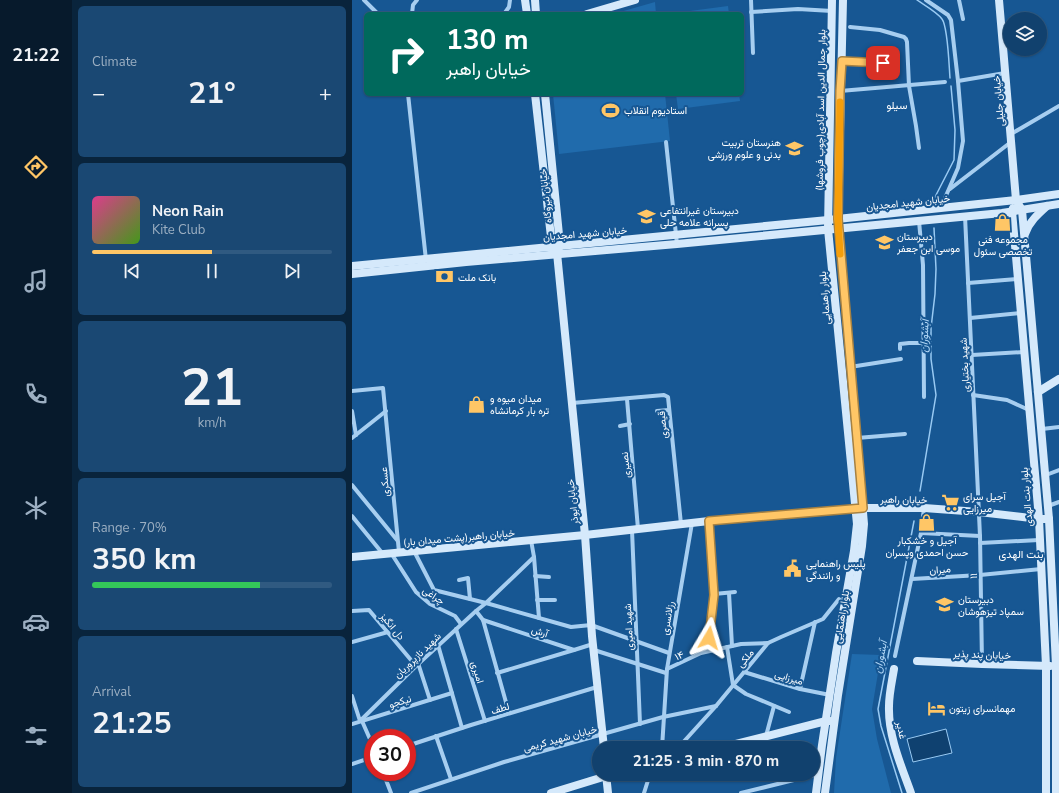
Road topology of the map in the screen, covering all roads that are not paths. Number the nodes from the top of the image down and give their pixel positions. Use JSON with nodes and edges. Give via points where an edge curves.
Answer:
{"nodes":[{"id":1,"x":364,"y":0,"type":"edge"},
{"id":2,"x":417,"y":0,"type":"edge"},
{"id":3,"x":510,"y":0,"type":"edge"},
{"id":4,"x":525,"y":0,"type":"edge"},
{"id":5,"x":535,"y":0,"type":"edge"},
{"id":6,"x":635,"y":0,"type":"edge"},
{"id":7,"x":751,"y":0,"type":"edge"},
{"id":8,"x":832,"y":0,"type":"edge"},
{"id":9,"x":843,"y":0,"type":"edge"},
{"id":10,"x":926,"y":0,"type":"edge"},
{"id":11,"x":959,"y":0,"type":"edge"},
{"id":12,"x":999,"y":0,"type":"edge"},
{"id":13,"x":832,"y":11,"type":"junction"},
{"id":14,"x":376,"y":12,"type":"edge"},
{"id":15,"x":412,"y":12,"type":"edge"},
{"id":16,"x":505,"y":12,"type":"edge"},
{"id":17,"x":527,"y":12,"type":"edge"},
{"id":18,"x":536,"y":12,"type":"edge"},
{"id":19,"x":595,"y":12,"type":"edge"},
{"id":20,"x":751,"y":12,"type":"junction"},
{"id":21,"x":963,"y":19,"type":"dead end"},
{"id":22,"x":850,"y":27,"type":"dead end"},
{"id":23,"x":753,"y":53,"type":"dead end"},
{"id":24,"x":842,"y":61,"type":"junction"},
{"id":25,"x":883,"y":63,"type":"dead end"},
{"id":26,"x":1006,"y":73,"type":"junction"},
{"id":27,"x":958,"y":81,"type":"junction"},
{"id":28,"x":945,"y":82,"type":"dead end"},
{"id":29,"x":908,"y":86,"type":"junction"},
{"id":30,"x":840,"y":91,"type":"junction"},
{"id":31,"x":408,"y":96,"type":"edge"},
{"id":32,"x":535,"y":96,"type":"edge"},
{"id":33,"x":544,"y":96,"type":"edge"},
{"id":34,"x":1059,"y":106,"type":"edge"},
{"id":35,"x":1011,"y":138,"type":"junction"},
{"id":36,"x":666,"y":142,"type":"dead end"},
{"id":37,"x":919,"y":148,"type":"dead end"},
{"id":38,"x":948,"y":190,"type":"junction"},
{"id":39,"x":1059,"y":194,"type":"edge"},
{"id":40,"x":1016,"y":200,"type":"junction"},
{"id":41,"x":1059,"y":204,"type":"edge"},
{"id":42,"x":1047,"y":206,"type":"junction"},
{"id":43,"x":945,"y":208,"type":"junction"},
{"id":44,"x":1022,"y":210,"type":"junction"},
{"id":45,"x":1012,"y":211,"type":"junction"},
{"id":46,"x":965,"y":216,"type":"junction"},
{"id":47,"x":838,"y":219,"type":"junction"},
{"id":48,"x":828,"y":220,"type":"junction"},
{"id":49,"x":919,"y":220,"type":"junction"},
{"id":50,"x":838,"y":228,"type":"junction"},
{"id":51,"x":828,"y":229,"type":"junction"},
{"id":52,"x":676,"y":235,"type":"junction"},
{"id":53,"x":1024,"y":236,"type":"junction"},
{"id":54,"x":677,"y":244,"type":"junction"},
{"id":55,"x":556,"y":246,"type":"junction"},
{"id":56,"x":557,"y":254,"type":"junction"},
{"id":57,"x":426,"y":262,"type":"junction"},
{"id":58,"x":353,"y":268,"type":"edge"},
{"id":59,"x":1017,"y":279,"type":"junction"},
{"id":60,"x":968,"y":283,"type":"junction"},
{"id":61,"x":1020,"y":314,"type":"junction"},
{"id":62,"x":970,"y":318,"type":"junction"},
{"id":63,"x":1032,"y":328,"type":"junction"},
{"id":64,"x":1022,"y":329,"type":"junction"},
{"id":65,"x":923,"y":343,"type":"junction"},
{"id":66,"x":900,"y":349,"type":"dead end"},
{"id":67,"x":1024,"y":352,"type":"junction"},
{"id":68,"x":972,"y":355,"type":"junction"},
{"id":69,"x":901,"y":359,"type":"dead end"},
{"id":70,"x":850,"y":368,"type":"junction"},
{"id":71,"x":1059,"y":379,"type":"edge"},
{"id":72,"x":352,"y":391,"type":"edge"},
{"id":73,"x":1038,"y":392,"type":"junction"},
{"id":74,"x":973,"y":395,"type":"junction"},
{"id":75,"x":924,"y":397,"type":"dead end"},
{"id":76,"x":627,"y":399,"type":"junction"},
{"id":77,"x":572,"y":403,"type":"junction"},
{"id":78,"x":669,"y":410,"type":"junction"},
{"id":79,"x":1029,"y":410,"type":"junction"},
{"id":80,"x":352,"y":411,"type":"edge"},
{"id":81,"x":386,"y":411,"type":"junction"},
{"id":82,"x":657,"y":411,"type":"dead end"},
{"id":83,"x":630,"y":424,"type":"junction"},
{"id":84,"x":620,"y":426,"type":"dead end"},
{"id":85,"x":1059,"y":427,"type":"edge"},
{"id":86,"x":1042,"y":428,"type":"junction"},
{"id":87,"x":905,"y":434,"type":"dead end"},
{"id":88,"x":354,"y":437,"type":"edge"},
{"id":89,"x":857,"y":438,"type":"junction"},
{"id":90,"x":1059,"y":470,"type":"edge"},
{"id":91,"x":1046,"y":475,"type":"junction"},
{"id":92,"x":352,"y":485,"type":"edge"},
{"id":93,"x":1059,"y":502,"type":"edge"},
{"id":94,"x":1048,"y":506,"type":"junction"},
{"id":95,"x":924,"y":508,"type":"junction"},
{"id":96,"x":859,"y":509,"type":"junction"},
{"id":97,"x":979,"y":512,"type":"junction"},
{"id":98,"x":352,"y":516,"type":"edge"},
{"id":99,"x":1038,"y":519,"type":"junction"},
{"id":100,"x":1049,"y":519,"type":"junction"},
{"id":101,"x":709,"y":521,"type":"junction"},
{"id":102,"x":692,"y":522,"type":"junction"},
{"id":103,"x":681,"y":524,"type":"junction"},
{"id":104,"x":635,"y":530,"type":"junction"},
{"id":105,"x":921,"y":533,"type":"junction"},
{"id":106,"x":585,"y":535,"type":"junction"},
{"id":107,"x":568,"y":536,"type":"joint"},
{"id":108,"x":980,"y":536,"type":"junction"},
{"id":109,"x":531,"y":540,"type":"junction"},
{"id":110,"x":1040,"y":540,"type":"junction"},
{"id":111,"x":398,"y":541,"type":"junction"},
{"id":112,"x":980,"y":543,"type":"junction"},
{"id":113,"x":414,"y":551,"type":"junction"},
{"id":114,"x":391,"y":553,"type":"junction"},
{"id":115,"x":352,"y":557,"type":"edge"},
{"id":116,"x":534,"y":557,"type":"junction"},
{"id":117,"x":1042,"y":569,"type":"junction"},
{"id":118,"x":980,"y":575,"type":"junction"},
{"id":119,"x":535,"y":576,"type":"junction"},
{"id":120,"x":549,"y":577,"type":"dead end"},
{"id":121,"x":912,"y":579,"type":"junction"},
{"id":122,"x":459,"y":580,"type":"dead end"},
{"id":123,"x":735,"y":592,"type":"dead end"},
{"id":124,"x":729,"y":593,"type":"junction"},
{"id":125,"x":714,"y":594,"type":"junction"},
{"id":126,"x":470,"y":599,"type":"junction"},
{"id":127,"x":839,"y":599,"type":"dead end"},
{"id":128,"x":537,"y":600,"type":"junction"},
{"id":129,"x":554,"y":600,"type":"dead end"},
{"id":130,"x":486,"y":603,"type":"junction"},
{"id":131,"x":352,"y":611,"type":"edge"},
{"id":132,"x":476,"y":611,"type":"junction"},
{"id":133,"x":539,"y":618,"type":"junction"},
{"id":134,"x":483,"y":620,"type":"junction"},
{"id":135,"x":815,"y":622,"type":"junction"},
{"id":136,"x":461,"y":624,"type":"junction"},
{"id":137,"x":591,"y":625,"type":"junction"},
{"id":138,"x":456,"y":629,"type":"junction"},
{"id":139,"x":388,"y":632,"type":"junction"},
{"id":140,"x":637,"y":641,"type":"junction"},
{"id":141,"x":352,"y":642,"type":"edge"},
{"id":142,"x":768,"y":643,"type":"junction"},
{"id":143,"x":438,"y":645,"type":"junction"},
{"id":144,"x":730,"y":646,"type":"junction"},
{"id":145,"x":593,"y":647,"type":"junction"},
{"id":146,"x":574,"y":650,"type":"junction"},
{"id":147,"x":707,"y":652,"type":"junction"},
{"id":148,"x":669,"y":653,"type":"junction"},
{"id":149,"x":896,"y":656,"type":"dead end"},
{"id":150,"x":917,"y":661,"type":"dead end"},
{"id":151,"x":417,"y":664,"type":"junction"},
{"id":152,"x":638,"y":664,"type":"junction"},
{"id":153,"x":982,"y":664,"type":"junction"},
{"id":154,"x":1046,"y":666,"type":"junction"},
{"id":155,"x":1057,"y":666,"type":"edge"},
{"id":156,"x":894,"y":669,"type":"dead end"},
{"id":157,"x":666,"y":671,"type":"junction"},
{"id":158,"x":744,"y":672,"type":"junction"},
{"id":159,"x":498,"y":673,"type":"junction"},
{"id":160,"x":733,"y":685,"type":"junction"},
{"id":161,"x":598,"y":687,"type":"junction"},
{"id":162,"x":800,"y":689,"type":"junction"},
{"id":163,"x":452,"y":694,"type":"junction"},
{"id":164,"x":830,"y":695,"type":"junction"},
{"id":165,"x":352,"y":696,"type":"edge"},
{"id":166,"x":430,"y":700,"type":"junction"},
{"id":167,"x":716,"y":706,"type":"junction"},
{"id":168,"x":774,"y":706,"type":"junction"},
{"id":169,"x":789,"y":712,"type":"dead end"},
{"id":170,"x":509,"y":713,"type":"junction"},
{"id":171,"x":663,"y":717,"type":"junction"},
{"id":172,"x":361,"y":721,"type":"junction"},
{"id":173,"x":485,"y":721,"type":"junction"},
{"id":174,"x":826,"y":721,"type":"junction"},
{"id":175,"x":835,"y":722,"type":"junction"},
{"id":176,"x":352,"y":724,"type":"edge"},
{"id":177,"x":640,"y":724,"type":"junction"},
{"id":178,"x":462,"y":728,"type":"junction"},
{"id":179,"x":1057,"y":728,"type":"edge"},
{"id":180,"x":365,"y":729,"type":"edge"},
{"id":181,"x":602,"y":735,"type":"junction"},
{"id":182,"x":436,"y":736,"type":"junction"},
{"id":183,"x":766,"y":736,"type":"junction"},
{"id":184,"x":603,"y":741,"type":"edge"},
{"id":185,"x":662,"y":741,"type":"edge"},
{"id":186,"x":684,"y":741,"type":"edge"},
{"id":187,"x":747,"y":741,"type":"edge"},
{"id":188,"x":416,"y":743,"type":"edge"},
{"id":189,"x":364,"y":760,"type":"edge"},
{"id":190,"x":820,"y":761,"type":"edge"},
{"id":191,"x":352,"y":764,"type":"edge"},
{"id":192,"x":452,"y":780,"type":"junction"},
{"id":193,"x":592,"y":780,"type":"edge"},
{"id":194,"x":386,"y":781,"type":"edge"},
{"id":195,"x":609,"y":781,"type":"edge"},
{"id":196,"x":648,"y":781,"type":"edge"},
{"id":197,"x":790,"y":781,"type":"edge"},
{"id":198,"x":817,"y":781,"type":"edge"},
{"id":199,"x":1057,"y":792,"type":"edge"},
{"id":200,"x":391,"y":793,"type":"edge"},
{"id":201,"x":411,"y":793,"type":"edge"},
{"id":202,"x":551,"y":793,"type":"edge"},
{"id":203,"x":608,"y":793,"type":"edge"},
{"id":204,"x":644,"y":793,"type":"edge"},
{"id":205,"x":741,"y":793,"type":"edge"},
{"id":206,"x":816,"y":793,"type":"edge"},
{"id":207,"x":826,"y":793,"type":"edge"},
{"id":208,"x":911,"y":793,"type":"edge"},
{"id":209,"x":1046,"y":793,"type":"edge"}],
"edges":[{"from":1,"to":14,"type":"street"},
{"from":2,"to":15,"type":"street"},
{"from":3,"to":16,"type":"street"},
{"from":4,"to":17,"type":"main road"},
{"from":5,"to":18,"type":"main road"},
{"from":6,"to":19,"type":"main road"},
{"from":7,"to":20,"type":"street"},
{"from":8,"to":13,"type":"main road","name":"بلوار جمال الدین اسد آبادی(چوب فروشها)"},
{"from":9,"to":24,"type":"main road","name":"بلوار جمال الدین اسد آبادی(چوب فروشها)"},
{"from":10,"to":27,"type":"street","via":[[948,15],[951,20]]},
{"from":11,"to":21,"type":"street"},
{"from":12,"to":26,"type":"main road","name":"خیابان جلیلی"},
{"from":13,"to":20,"type":"street","via":[[798,9]]},
{"from":13,"to":48,"type":"main road","name":"بلوار جمال الدین اسد آبادی(چوب فروشها)"},
{"from":20,"to":23,"type":"street"},
{"from":22,"to":29,"type":"street","via":[[880,30],[906,38]]},
{"from":24,"to":25,"type":"street"},
{"from":24,"to":30,"type":"main road","name":"بلوار جمال الدین اسد آبادی(چوب فروشها)"},
{"from":26,"to":27,"type":"street"},
{"from":26,"to":35,"type":"main road","name":"خیابان جلیلی"},
{"from":27,"to":38,"type":"street","via":[[963,141],[958,168]]},
{"from":28,"to":29,"type":"street"},
{"from":29,"to":30,"type":"street"},
{"from":29,"to":37,"type":"street"},
{"from":30,"to":47,"type":"main road","name":"بلوار جمال الدین اسد آبادی(چوب فروشها)"},
{"from":31,"to":57,"type":"street"},
{"from":32,"to":55,"type":"main road","name":"خیابان نیروگاه"},
{"from":33,"to":55,"type":"main road","name":"خیابان نیروگاه"},
{"from":34,"to":35,"type":"street"},
{"from":35,"to":38,"type":"street"},
{"from":35,"to":40,"type":"main road","name":"خیابان جلیلی"},
{"from":36,"to":52,"type":"street"},
{"from":38,"to":43,"type":"street"},
{"from":39,"to":40,"type":"main road","name":"خیابان شهید امجدیان"},
{"from":40,"to":43,"type":"main road","name":"خیابان شهید امجدیان"},
{"from":40,"to":44,"type":"main road"},
{"from":40,"to":45,"type":"main road","name":"بلوار بنت الهدی"},
{"from":41,"to":42,"type":"main road","name":"خیابان شهید امجدیان"},
{"from":42,"to":44,"type":"main road","name":"خیابان شهید امجدیان"},
{"from":42,"to":53,"type":"main road","via":[[1031,221]]},
{"from":43,"to":47,"type":"main road","name":"خیابان شهید امجدیان"},
{"from":44,"to":45,"type":"main road","name":"خیابان شهید امجدیان"},
{"from":44,"to":53,"type":"main road","name":"بلوار بنت الهدی"},
{"from":45,"to":46,"type":"main road","name":"خیابان شهید امجدیان"},
{"from":45,"to":59,"type":"main road","name":"بلوار بنت الهدی"},
{"from":46,"to":49,"type":"main road","name":"خیابان شهید امجدیان"},
{"from":46,"to":60,"type":"street","name":"شهید بختیاری"},
{"from":47,"to":48,"type":"main road","name":"خیابان شهید امجدیان"},
{"from":47,"to":50,"type":"main road","name":"بلوار جمال الدین اسد آبادی(چوب فروشها)"},
{"from":48,"to":51,"type":"main road","name":"بلوار جمال الدین اسد آبادی(چوب فروشها)"},
{"from":48,"to":52,"type":"main road","name":"خیابان شهید امجدیان"},
{"from":49,"to":50,"type":"main road","name":"خیابان شهید امجدیان"},
{"from":49,"to":65,"type":"street","via":[[923,265]]},
{"from":50,"to":51,"type":"main road","name":"خیابان شهید امجدیان"},
{"from":50,"to":70,"type":"main road","name":"بلوار راهنمایی"},
{"from":51,"to":54,"type":"main road","name":"خیابان شهید امجدیان"},
{"from":51,"to":96,"type":"main road","name":"بلوار راهنمایی"},
{"from":52,"to":54,"type":"street"},
{"from":52,"to":55,"type":"main road","name":"خیابان شهید امجدیان"},
{"from":53,"to":63,"type":"main road","name":"بلوار بنت الهدی"},
{"from":54,"to":56,"type":"main road","name":"خیابان شهید امجدیان"},
{"from":55,"to":56,"type":"main road","name":"خیابان نیروگاه"},
{"from":55,"to":57,"type":"main road","name":"خیابان شهید امجدیان"},
{"from":56,"to":57,"type":"main road","name":"خیابان شهید امجدیان"},
{"from":56,"to":77,"type":"main road","name":"خیابان ابوذر"},
{"from":57,"to":58,"type":"main road","name":"خیابان شهید امجدیان"},
{"from":59,"to":60,"type":"street"},
{"from":59,"to":61,"type":"main road","name":"بلوار بنت الهدی"},
{"from":60,"to":62,"type":"street","name":"شهید بختیاری"},
{"from":61,"to":62,"type":"street"},
{"from":61,"to":64,"type":"main road","name":"بلوار بنت الهدی"},
{"from":62,"to":68,"type":"street","name":"شهید بختیاری"},
{"from":63,"to":64,"type":"main road"},
{"from":63,"to":73,"type":"main road","name":"بلوار بنت الهدی"},
{"from":64,"to":67,"type":"main road","name":"بلوار بنت الهدی"},
{"from":65,"to":66,"type":"street","via":[[900,344]]},
{"from":65,"to":75,"type":"street"},
{"from":67,"to":68,"type":"street"},
{"from":67,"to":79,"type":"main road","name":"بلوار بنت الهدی"},
{"from":68,"to":74,"type":"street","name":"شهید بختیاری"},
{"from":69,"to":70,"type":"street"},
{"from":70,"to":89,"type":"main road","name":"بلوار راهنمایی"},
{"from":71,"to":73,"type":"main road"},
{"from":72,"to":81,"type":"street","name":"عسکری","via":[[383,388]]},
{"from":73,"to":86,"type":"main road","name":"بلوار بنت الهدی"},
{"from":74,"to":79,"type":"street","via":[[1007,400]]},
{"from":74,"to":97,"type":"street","name":"شهید بختیاری"},
{"from":76,"to":77,"type":"street","name":"قیصری"},
{"from":76,"to":78,"type":"street","name":"قیصری","via":[[666,396]]},
{"from":76,"to":83,"type":"street","name":"نصیری"},
{"from":77,"to":106,"type":"main road","name":"خیابان ابوذر"},
{"from":78,"to":82,"type":"street"},
{"from":78,"to":103,"type":"street","name":"قیصری"},
{"from":79,"to":99,"type":"main road","name":"بلوار بنت الهدی"},
{"from":80,"to":88,"type":"street"},
{"from":81,"to":88,"type":"street"},
{"from":81,"to":111,"type":"street","name":"عسکری"},
{"from":83,"to":84,"type":"street"},
{"from":83,"to":104,"type":"street","name":"نصیری"},
{"from":85,"to":86,"type":"street"},
{"from":86,"to":91,"type":"main road","name":"بلوار بنت الهدی"},
{"from":87,"to":89,"type":"street"},
{"from":89,"to":96,"type":"main road","name":"بلوار راهنمایی"},
{"from":90,"to":91,"type":"street"},
{"from":91,"to":94,"type":"main road","name":"بلوار بنت الهدی"},
{"from":92,"to":111,"type":"street"},
{"from":93,"to":94,"type":"street"},
{"from":94,"to":100,"type":"main road","name":"بلوار بنت الهدی"},
{"from":95,"to":96,"type":"main road","name":"خیابان راهبر"},
{"from":95,"to":97,"type":"main road","name":"خیابان راهبر"},
{"from":95,"to":105,"type":"street"},
{"from":96,"to":101,"type":"main road","name":"خیابان راهبر"},
{"from":96,"to":164,"type":"main road","name":"بلوار راهنمایی"},
{"from":96,"to":175,"type":"main road","name":"بلوار راهنمایی","via":[[864,524],[862,546]]},
{"from":97,"to":99,"type":"main road","name":"خیابان راهبر"},
{"from":97,"to":108,"type":"street","name":"۱۱"},
{"from":98,"to":114,"type":"street","name":"چراغی"},
{"from":99,"to":100,"type":"main road","name":"خیابان راهبر"},
{"from":99,"to":110,"type":"main road","name":"بلوار بنت الهدی"},
{"from":100,"to":155,"type":"main road","name":"بلوار بنت الهدی"},
{"from":101,"to":102,"type":"main road","name":"خیابان راهبر"},
{"from":101,"to":125,"type":"street"},
{"from":102,"to":103,"type":"main road","name":"خیابان راهبر"},
{"from":102,"to":148,"type":"street","name":"رزلانسری"},
{"from":103,"to":104,"type":"main road","name":"خیابان راهبر"},
{"from":104,"to":106,"type":"main road","name":"خیابان راهبر"},
{"from":104,"to":140,"type":"street","name":"شهید امیری"},
{"from":105,"to":108,"type":"street"},
{"from":105,"to":121,"type":"street"},
{"from":106,"to":107,"type":"main road","name":"خیابان راهبر"},
{"from":106,"to":137,"type":"main road","name":"خیابان ابوذر"},
{"from":107,"to":109,"type":"main road","name":"خیابان راهبر(پشت میدان بار)"},
{"from":108,"to":112,"type":"street","name":"۱۱"},
{"from":109,"to":113,"type":"main road","name":"خیابان راهبر(پشت میدان بار)"},
{"from":109,"to":116,"type":"street"},
{"from":110,"to":112,"type":"street"},
{"from":110,"to":117,"type":"main road","name":"بلوار بنت الهدی"},
{"from":111,"to":114,"type":"street","name":"عسکری"},
{"from":112,"to":118,"type":"street","name":"۱۱"},
{"from":113,"to":114,"type":"main road","name":"خیابان راهبر(پشت میدان بار)"},
{"from":113,"to":126,"type":"street","via":[[434,590]]},
{"from":114,"to":115,"type":"main road","name":"خیابان راهبر(پشت میدان بار)"},
{"from":114,"to":136,"type":"street","name":"چراغی","via":[[416,592],[430,604],[455,616]]},
{"from":116,"to":119,"type":"street"},
{"from":116,"to":130,"type":"street","name":"شهید نازپروریان"},
{"from":117,"to":118,"type":"street","name":"میران"},
{"from":117,"to":154,"type":"main road","name":"بلوار بنت الهدی"},
{"from":118,"to":121,"type":"street","name":"میران"},
{"from":118,"to":153,"type":"street","name":"۱۱"},
{"from":119,"to":120,"type":"street"},
{"from":119,"to":128,"type":"street"},
{"from":121,"to":149,"type":"street"},
{"from":122,"to":126,"type":"street","via":[[468,578]]},
{"from":123,"to":124,"type":"street"},
{"from":124,"to":125,"type":"street"},
{"from":124,"to":144,"type":"street"},
{"from":125,"to":147,"type":"street"},
{"from":126,"to":130,"type":"street"},
{"from":127,"to":135,"type":"street","name":"ملکی","via":[[823,619]]},
{"from":128,"to":129,"type":"street"},
{"from":128,"to":133,"type":"street"},
{"from":130,"to":132,"type":"street","name":"شهید نازپروریان"},
{"from":130,"to":133,"type":"street"},
{"from":131,"to":139,"type":"street","name":"دل انگیز","via":[[369,610]]},
{"from":132,"to":134,"type":"street"},
{"from":132,"to":136,"type":"street","name":"شهید نازپروریان"},
{"from":133,"to":137,"type":"street","via":[[572,627]]},
{"from":134,"to":146,"type":"street","name":"آرش"},
{"from":134,"to":159,"type":"street"},
{"from":135,"to":142,"type":"street","name":"ملکی"},
{"from":135,"to":162,"type":"street"},
{"from":136,"to":138,"type":"street","name":"شهید نازپروریان"},
{"from":137,"to":140,"type":"street"},
{"from":137,"to":145,"type":"main road","name":"خیابان ابوذر"},
{"from":138,"to":143,"type":"street","name":"شهید نازپروریان"},
{"from":138,"to":173,"type":"street","name":"امیری"},
{"from":139,"to":141,"type":"street"},
{"from":139,"to":151,"type":"street","name":"دل انگیز"},
{"from":140,"to":148,"type":"street"},
{"from":140,"to":152,"type":"street","name":"شهید امیری"},
{"from":142,"to":144,"type":"street","name":"۱۴"},
{"from":142,"to":158,"type":"street","name":"ملکی"},
{"from":143,"to":151,"type":"street","name":"شهید نازپروریان"},
{"from":143,"to":163,"type":"street"},
{"from":144,"to":147,"type":"street","name":"۱۴"},
{"from":144,"to":160,"type":"street"},
{"from":145,"to":146,"type":"street"},
{"from":145,"to":152,"type":"street"},
{"from":145,"to":161,"type":"main road","name":"خیابان ابوذر"},
{"from":146,"to":159,"type":"street"},
{"from":147,"to":157,"type":"street","name":"۱۴"},
{"from":148,"to":157,"type":"street","name":"رزلانسری"},
{"from":150,"to":153,"type":"main road","name":"خیابان پند پذیر"},
{"from":151,"to":166,"type":"street"},
{"from":151,"to":172,"type":"street","name":"شهید نازپروریان"},
{"from":152,"to":157,"type":"street"},
{"from":152,"to":177,"type":"street","name":"شهید امیری"},
{"from":153,"to":154,"type":"main road","name":"خیابان پند پذیر"},
{"from":154,"to":155,"type":"main road","name":"خیابان پند پذیر"},
{"from":154,"to":209,"type":"main road","name":"بلوار بنت الهدی"},
{"from":155,"to":179,"type":"main road","name":"بلوار بنت الهدی"},
{"from":156,"to":208,"type":"main road","name":"غدیر","via":[[888,705],[889,721],[892,738]]},
{"from":157,"to":171,"type":"street","name":"رزلانسری"},
{"from":158,"to":160,"type":"street","name":"ملکی"},
{"from":158,"to":162,"type":"street","name":"میرزایی"},
{"from":159,"to":170,"type":"street"},
{"from":160,"to":167,"type":"street","name":"ملکی"},
{"from":160,"to":168,"type":"street","via":[[746,694]]},
{"from":161,"to":170,"type":"street","name":"لطف"},
{"from":161,"to":181,"type":"main road","name":"خیابان ابوذر"},
{"from":162,"to":164,"type":"street","name":"میرزایی"},
{"from":163,"to":166,"type":"street","name":"نیکجو"},
{"from":163,"to":178,"type":"street"},
{"from":164,"to":174,"type":"main road","name":"بلوار راهنمایی"},
{"from":165,"to":172,"type":"street"},
{"from":166,"to":172,"type":"street","name":"نیکجو"},
{"from":167,"to":171,"type":"street","name":"خیابان شهید کریمی"},
{"from":167,"to":186,"type":"street","name":"ملکی"},
{"from":168,"to":169,"type":"street"},
{"from":168,"to":183,"type":"street"},
{"from":170,"to":173,"type":"street","name":"لطف"},
{"from":171,"to":177,"type":"street","name":"خیابان شهید کریمی"},
{"from":171,"to":185,"type":"street","name":"رزلانسری"},
{"from":172,"to":176,"type":"street","name":"نیکجو"},
{"from":172,"to":180,"type":"street"},
{"from":173,"to":178,"type":"street","name":"لطف"},
{"from":174,"to":175,"type":"main road"},
{"from":174,"to":183,"type":"main road"},
{"from":174,"to":190,"type":"main road","name":"بلوار راهنمایی"},
{"from":175,"to":207,"type":"main road","name":"بلوار راهنمایی"},
{"from":177,"to":181,"type":"street","name":"خیابان شهید کریمی"},
{"from":178,"to":182,"type":"street","name":"لطف"},
{"from":179,"to":199,"type":"main road","name":"بلوار بنت الهدی"},
{"from":181,"to":184,"type":"main road","name":"خیابان ابوذر"},
{"from":181,"to":192,"type":"street","name":"خیابان شهید کریمی","via":[[504,762]]},
{"from":182,"to":188,"type":"street","name":"لطف"},
{"from":182,"to":192,"type":"street"},
{"from":183,"to":187,"type":"main road"},
{"from":189,"to":191,"type":"street"},
{"from":192,"to":201,"type":"street","name":"خیابان شهید کریمی"},
{"from":193,"to":202,"type":"main road"},
{"from":194,"to":200,"type":"street"},
{"from":195,"to":203,"type":"main road"},
{"from":196,"to":204,"type":"street"},
{"from":197,"to":205,"type":"street"},
{"from":198,"to":206,"type":"main road","name":"بلوار راهنمایی"}]}
